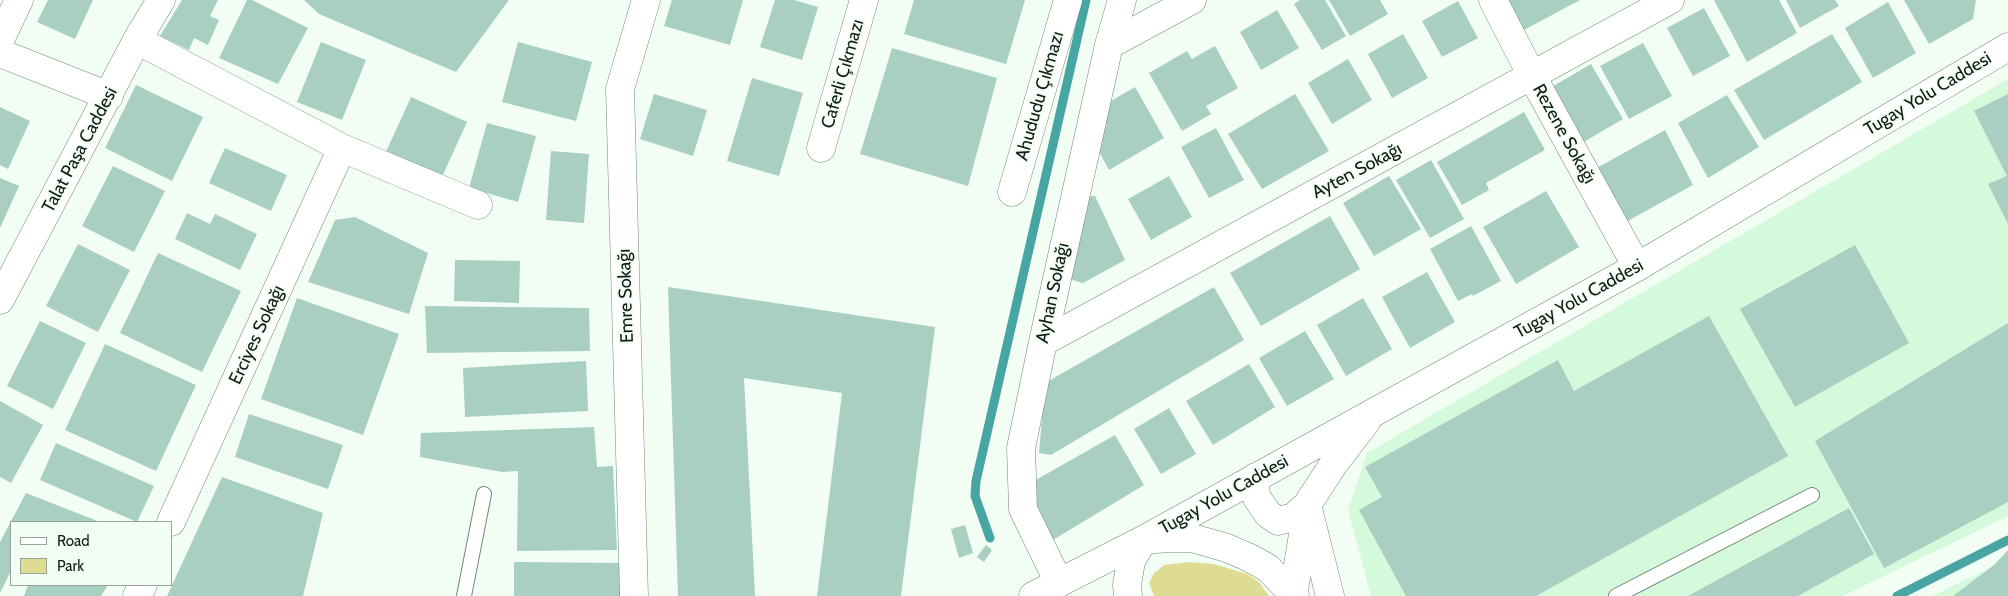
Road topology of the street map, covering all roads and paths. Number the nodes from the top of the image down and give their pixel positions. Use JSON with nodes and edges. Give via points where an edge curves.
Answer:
{"nodes":[{"id":1,"x":19,"y":0,"type":"edge"},
{"id":2,"x":161,"y":0,"type":"edge"},
{"id":3,"x":646,"y":0,"type":"edge"},
{"id":4,"x":864,"y":0,"type":"edge"},
{"id":5,"x":1068,"y":0,"type":"edge"},
{"id":6,"x":1122,"y":0,"type":"edge"},
{"id":7,"x":1192,"y":0,"type":"edge"},
{"id":8,"x":1493,"y":0,"type":"edge"},
{"id":9,"x":1670,"y":0,"type":"edge"},
{"id":10,"x":0,"y":40,"type":"edge"},
{"id":11,"x":137,"y":40,"type":"junction"},
{"id":12,"x":1109,"y":45,"type":"junction"},
{"id":13,"x":2008,"y":47,"type":"edge"},
{"id":14,"x":0,"y":52,"type":"edge"},
{"id":15,"x":1532,"y":76,"type":"junction"},
{"id":16,"x":109,"y":96,"type":"junction"},
{"id":17,"x":342,"y":148,"type":"junction"},
{"id":18,"x":821,"y":148,"type":"dead end"},
{"id":19,"x":1012,"y":192,"type":"dead end"},
{"id":20,"x":478,"y":205,"type":"dead end"},
{"id":21,"x":1637,"y":267,"type":"junction"},
{"id":22,"x":0,"y":300,"type":"edge"},
{"id":23,"x":1043,"y":342,"type":"junction"},
{"id":24,"x":1371,"y":415,"type":"junction"},
{"id":25,"x":1256,"y":477,"type":"junction"},
{"id":26,"x":484,"y":494,"type":"dead end"},
{"id":27,"x":1812,"y":495,"type":"dead end"},
{"id":28,"x":1307,"y":505,"type":"junction"},
{"id":29,"x":171,"y":521,"type":"edge"},
{"id":30,"x":1144,"y":540,"type":"junction"},
{"id":31,"x":1058,"y":583,"type":"junction"},
{"id":32,"x":464,"y":596,"type":"edge"},
{"id":33,"x":634,"y":596,"type":"edge"},
{"id":34,"x":1033,"y":596,"type":"edge"},
{"id":35,"x":1128,"y":596,"type":"edge"},
{"id":36,"x":1294,"y":596,"type":"edge"},
{"id":37,"x":1330,"y":596,"type":"edge"},
{"id":38,"x":1616,"y":596,"type":"edge"}],
"edges":[{"from":1,"to":10,"type":"street"},
{"from":2,"to":11,"type":"street","name":"Talat Paşa Caddesi"},
{"from":3,"to":33,"type":"street","name":"Emre Sokağı","via":[[620,89]]},
{"from":4,"to":18,"type":"street","name":"Caferli Çıkmazı"},
{"from":5,"to":19,"type":"street","name":"Ahududu Çıkmazı"},
{"from":6,"to":12,"type":"street","name":"Ayhan Sokağı"},
{"from":7,"to":12,"type":"street"},
{"from":8,"to":15,"type":"street","name":"Rezene Sokağı"},
{"from":9,"to":15,"type":"street","name":"Ayten Sokağı"},
{"from":11,"to":16,"type":"street","name":"Talat Paşa Caddesi"},
{"from":11,"to":17,"type":"street"},
{"from":12,"to":23,"type":"street","name":"Ayhan Sokağı"},
{"from":13,"to":21,"type":"street","name":"Tugay Yolu Caddesi"},
{"from":14,"to":16,"type":"street"},
{"from":15,"to":21,"type":"street","name":"Rezene Sokağı"},
{"from":15,"to":23,"type":"street","name":"Ayten Sokağı"},
{"from":16,"to":22,"type":"street","name":"Talat Paşa Caddesi"},
{"from":17,"to":20,"type":"street"},
{"from":17,"to":29,"type":"street","name":"Erciyes Sokağı"},
{"from":21,"to":24,"type":"street","name":"Tugay Yolu Caddesi"},
{"from":23,"to":31,"type":"street","name":"Ayhan Sokağı","via":[[1021,448],[1023,509]]},
{"from":24,"to":25,"type":"street","name":"Tugay Yolu Caddesi"},
{"from":24,"to":28,"type":"street"},
{"from":25,"to":28,"type":"street","via":[[1257,498],[1268,514],[1278,521],[1294,517]]},
{"from":25,"to":30,"type":"street","name":"Tugay Yolu Caddesi"},
{"from":26,"to":32,"type":"lane"},
{"from":27,"to":38,"type":"lane"},
{"from":28,"to":36,"type":"street"},
{"from":28,"to":37,"type":"street"},
{"from":30,"to":31,"type":"street","name":"Tugay Yolu Caddesi"},
{"from":30,"to":35,"type":"street","via":[[1131,561]]},
{"from":30,"to":36,"type":"street","via":[[1192,538],[1227,548],[1268,568]]},
{"from":31,"to":34,"type":"street","name":"Tugay Yolu Caddesi"}]}
